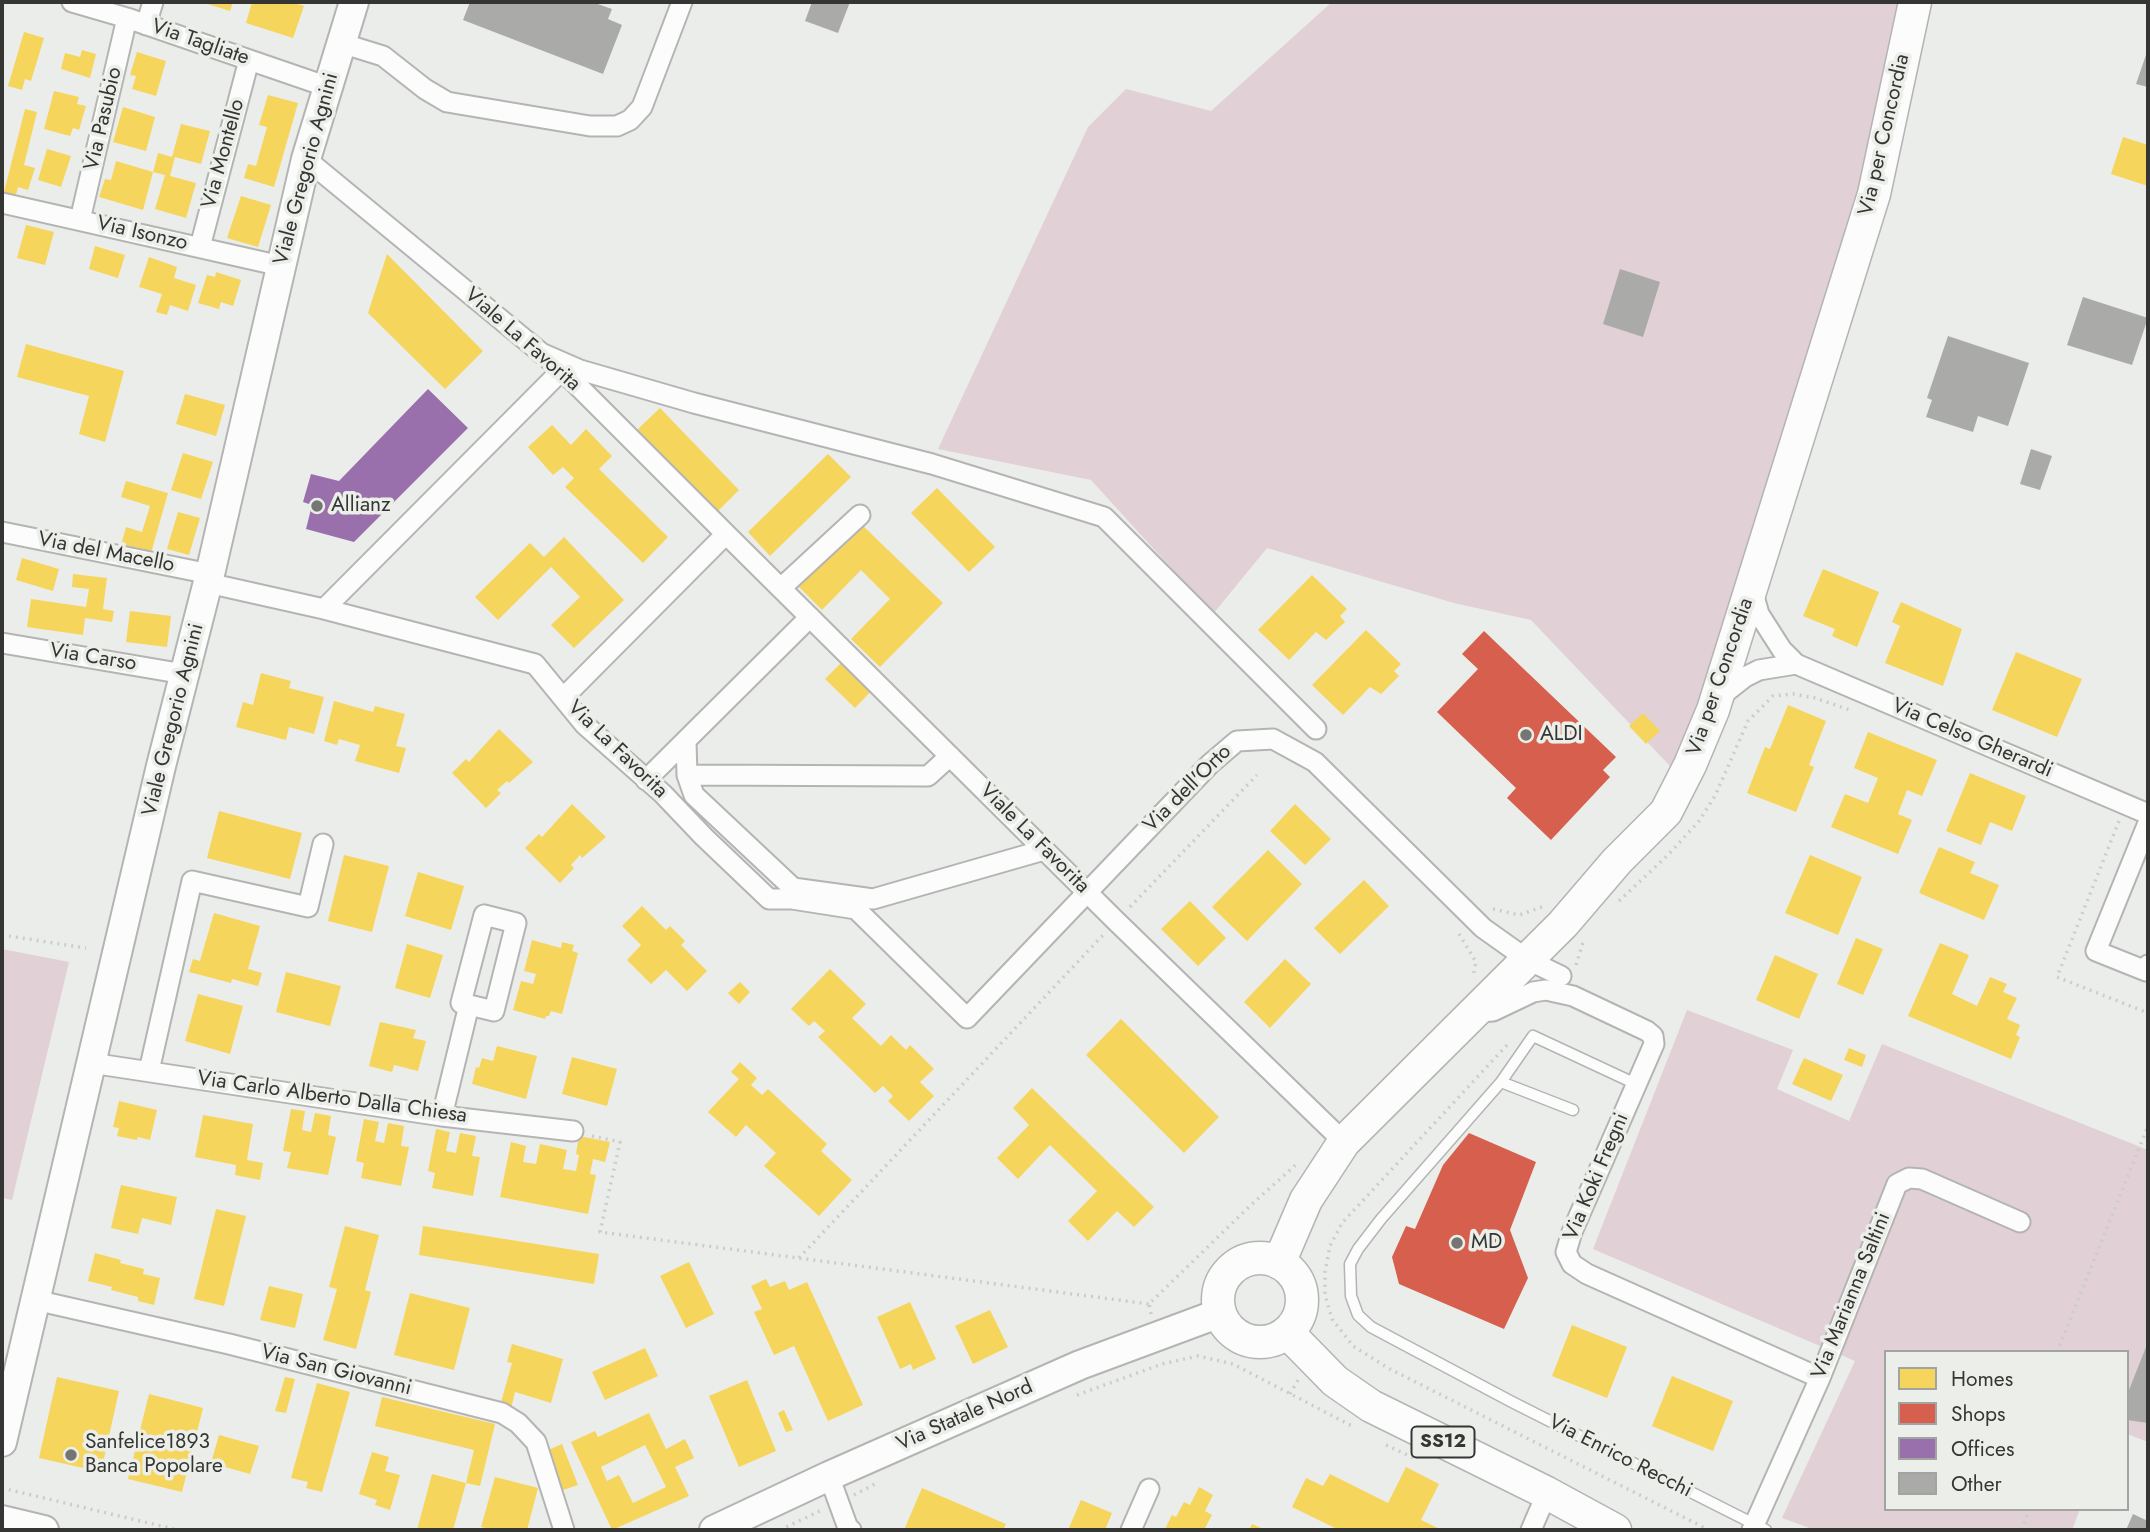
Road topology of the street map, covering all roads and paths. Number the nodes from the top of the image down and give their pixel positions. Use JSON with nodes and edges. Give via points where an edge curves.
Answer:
{"nodes":[{"id":1,"x":72,"y":2,"type":"edge"},
{"id":2,"x":153,"y":2,"type":"edge"},
{"id":3,"x":354,"y":2,"type":"edge"},
{"id":4,"x":682,"y":2,"type":"edge"},
{"id":5,"x":1915,"y":2,"type":"edge"},
{"id":6,"x":127,"y":18,"type":"junction"},
{"id":7,"x":146,"y":25,"type":"junction"},
{"id":8,"x":341,"y":43,"type":"junction"},
{"id":9,"x":249,"y":60,"type":"junction"},
{"id":10,"x":328,"y":87,"type":"junction"},
{"id":11,"x":306,"y":159,"type":"junction"},
{"id":12,"x":2,"y":203,"type":"edge"},
{"id":13,"x":80,"y":220,"type":"junction"},
{"id":14,"x":200,"y":247,"type":"junction"},
{"id":15,"x":281,"y":266,"type":"junction"},
{"id":16,"x":541,"y":353,"type":"junction"},
{"id":17,"x":562,"y":370,"type":"junction"},
{"id":18,"x":860,"y":515,"type":"dead end"},
{"id":19,"x":2,"y":532,"type":"edge"},
{"id":20,"x":726,"y":534,"type":"junction"},
{"id":21,"x":209,"y":579,"type":"junction"},
{"id":22,"x":781,"y":588,"type":"junction"},
{"id":23,"x":1752,"y":588,"type":"junction"},
{"id":24,"x":324,"y":609,"type":"junction"},
{"id":25,"x":810,"y":617,"type":"junction"},
{"id":26,"x":1771,"y":635,"type":"junction"},
{"id":27,"x":2,"y":643,"type":"edge"},
{"id":28,"x":1734,"y":644,"type":"junction"},
{"id":29,"x":1796,"y":664,"type":"junction"},
{"id":30,"x":1759,"y":670,"type":"junction"},
{"id":31,"x":184,"y":674,"type":"junction"},
{"id":32,"x":563,"y":698,"type":"junction"},
{"id":33,"x":1716,"y":700,"type":"junction"},
{"id":34,"x":1853,"y":711,"type":"dead end"},
{"id":35,"x":1316,"y":729,"type":"dead end"},
{"id":36,"x":685,"y":742,"type":"junction"},
{"id":37,"x":950,"y":756,"type":"junction"},
{"id":38,"x":687,"y":775,"type":"junction"},
{"id":39,"x":1257,"y":775,"type":"dead end"},
{"id":40,"x":646,"y":779,"type":"junction"},
{"id":41,"x":2148,"y":814,"type":"edge"},
{"id":42,"x":2109,"y":817,"type":"dead end"},
{"id":43,"x":2148,"y":823,"type":"edge"},
{"id":44,"x":323,"y":844,"type":"dead end"},
{"id":45,"x":1044,"y":850,"type":"junction"},
{"id":46,"x":1088,"y":891,"type":"junction"},
{"id":47,"x":1610,"y":909,"type":"dead end"},
{"id":48,"x":1116,"y":921,"type":"junction"},
{"id":49,"x":1575,"y":928,"type":"junction"},
{"id":50,"x":2,"y":935,"type":"edge"},
{"id":51,"x":86,"y":948,"type":"dead end"},
{"id":52,"x":1528,"y":960,"type":"junction"},
{"id":53,"x":2148,"y":965,"type":"edge"},
{"id":54,"x":1567,"y":986,"type":"junction"},
{"id":55,"x":1546,"y":990,"type":"junction"},
{"id":56,"x":469,"y":1005,"type":"junction"},
{"id":57,"x":1476,"y":1012,"type":"junction"},
{"id":58,"x":2148,"y":1013,"type":"edge"},
{"id":59,"x":967,"y":1017,"type":"joint"},
{"id":60,"x":1512,"y":1039,"type":"dead end"},
{"id":61,"x":92,"y":1063,"type":"junction"},
{"id":62,"x":149,"y":1071,"type":"junction"},
{"id":63,"x":1501,"y":1082,"type":"junction"},
{"id":64,"x":1636,"y":1084,"type":"junction"},
{"id":65,"x":1573,"y":1110,"type":"dead end"},
{"id":66,"x":442,"y":1116,"type":"junction"},
{"id":67,"x":2148,"y":1126,"type":"edge"},
{"id":68,"x":573,"y":1131,"type":"joint"},
{"id":69,"x":1344,"y":1142,"type":"junction"},
{"id":70,"x":2020,"y":1222,"type":"dead end"},
{"id":71,"x":799,"y":1258,"type":"junction"},
{"id":72,"x":1279,"y":1263,"type":"junction"},
{"id":73,"x":36,"y":1300,"type":"junction"},
{"id":74,"x":1149,"y":1304,"type":"dead end"},
{"id":75,"x":1220,"y":1313,"type":"junction"},
{"id":76,"x":1287,"y":1332,"type":"junction"},
{"id":77,"x":2058,"y":1350,"type":"edge"},
{"id":78,"x":1820,"y":1378,"type":"junction"},
{"id":79,"x":1290,"y":1394,"type":"dead end"},
{"id":80,"x":1074,"y":1396,"type":"dead end"},
{"id":81,"x":2,"y":1442,"type":"edge"},
{"id":82,"x":876,"y":1483,"type":"dead end"},
{"id":83,"x":2,"y":1488,"type":"edge"},
{"id":84,"x":834,"y":1489,"type":"junction"},
{"id":85,"x":1149,"y":1489,"type":"dead end"},
{"id":86,"x":1546,"y":1493,"type":"junction"},
{"id":87,"x":2028,"y":1511,"type":"edge"},
{"id":88,"x":2,"y":1520,"type":"edge"},
{"id":89,"x":1758,"y":1528,"type":"edge"},
{"id":90,"x":44,"y":1530,"type":"edge"},
{"id":91,"x":178,"y":1530,"type":"edge"},
{"id":92,"x":564,"y":1530,"type":"edge"},
{"id":93,"x":714,"y":1530,"type":"edge"},
{"id":94,"x":780,"y":1530,"type":"edge"},
{"id":95,"x":851,"y":1530,"type":"edge"},
{"id":96,"x":1130,"y":1530,"type":"edge"},
{"id":97,"x":1531,"y":1530,"type":"edge"},
{"id":98,"x":1615,"y":1530,"type":"edge"},
{"id":99,"x":1709,"y":1530,"type":"edge"},
{"id":100,"x":2022,"y":1530,"type":"edge"}],
"edges":[{"from":1,"to":6,"type":"street","name":"Via Tagliate"},
{"from":2,"to":7,"type":"street"},
{"from":3,"to":8,"type":"main road","name":"Viale Gregorio Agnini"},
{"from":4,"to":8,"type":"street","via":[[642,107],[631,120],[617,126],[590,126],[447,102],[383,56]]},
{"from":5,"to":23,"type":"main road","name":"Via per Concordia","via":[[1874,194]]},
{"from":6,"to":7,"type":"street","name":"Via Tagliate"},
{"from":6,"to":13,"type":"street","name":"Via Pasubio"},
{"from":7,"to":9,"type":"street","name":"Via Tagliate"},
{"from":8,"to":10,"type":"main road","name":"Viale Gregorio Agnini"},
{"from":9,"to":10,"type":"street","name":"Via Tagliate"},
{"from":9,"to":14,"type":"street","name":"Via Montello"},
{"from":10,"to":11,"type":"main road","name":"Viale Gregorio Agnini"},
{"from":11,"to":15,"type":"main road","name":"Viale Gregorio Agnini"},
{"from":11,"to":16,"type":"street","name":"Viale La Favorita"},
{"from":12,"to":13,"type":"street","name":"Via Isonzo"},
{"from":13,"to":14,"type":"street","name":"Via Isonzo"},
{"from":14,"to":15,"type":"street","name":"Via Isonzo"},
{"from":15,"to":21,"type":"main road","name":"Viale Gregorio Agnini"},
{"from":16,"to":17,"type":"street","name":"Viale La Favorita"},
{"from":16,"to":35,"type":"street","via":[[580,370],[932,464],[1104,517]]},
{"from":17,"to":20,"type":"street","name":"Viale La Favorita"},
{"from":17,"to":24,"type":"street"},
{"from":18,"to":22,"type":"street"},
{"from":19,"to":21,"type":"street","name":"Via del Macello"},
{"from":20,"to":22,"type":"street","name":"Viale La Favorita"},
{"from":20,"to":32,"type":"street"},
{"from":21,"to":24,"type":"street","name":"Via La Favorita"},
{"from":21,"to":31,"type":"main road","name":"Viale Gregorio Agnini"},
{"from":22,"to":25,"type":"street","name":"Viale La Favorita"},
{"from":23,"to":26,"type":"street","name":"Via Celso Gherardi"},
{"from":23,"to":28,"type":"main road","name":"Via per Concordia"},
{"from":24,"to":32,"type":"street","name":"Via La Favorita","via":[[535,664]]},
{"from":25,"to":36,"type":"street"},
{"from":25,"to":37,"type":"street","name":"Viale La Favorita"},
{"from":26,"to":28,"type":"street"},
{"from":26,"to":29,"type":"street","name":"Via Celso Gherardi"},
{"from":27,"to":31,"type":"street","name":"Via Carso"},
{"from":28,"to":30,"type":"street"},
{"from":28,"to":33,"type":"main road","name":"Via per Concordia"},
{"from":29,"to":30,"type":"street"},
{"from":29,"to":41,"type":"street","name":"Via Celso Gherardi"},
{"from":30,"to":33,"type":"street"},
{"from":31,"to":61,"type":"main road","name":"Viale Gregorio Agnini"},
{"from":32,"to":40,"type":"street","name":"Via La Favorita","via":[[585,725]]},
{"from":33,"to":49,"type":"main road","name":"Via per Concordia","via":[[1666,812],[1618,861]]},
{"from":34,"to":47,"type":"path","via":[[1815,698],[1773,696],[1748,722],[1699,821]]},
{"from":36,"to":38,"type":"street"},
{"from":36,"to":40,"type":"street"},
{"from":37,"to":38,"type":"street","via":[[928,776]]},
{"from":37,"to":45,"type":"street","name":"Viale La Favorita"},
{"from":38,"to":45,"type":"street","via":[[694,795],[793,888],[873,899]]},
{"from":39,"to":48,"type":"path"},
{"from":40,"to":59,"type":"street","name":"Via La Favorita","via":[[769,899],[856,909]]},
{"from":42,"to":58,"type":"path","via":[[2119,821],[2057,976]]},
{"from":43,"to":53,"type":"street","via":[[2096,951],[2146,971]]},
{"from":44,"to":62,"type":"street","via":[[308,907],[192,881]]},
{"from":45,"to":46,"type":"street","name":"Viale La Favorita"},
{"from":46,"to":48,"type":"street","name":"Viale La Favorita"},
{"from":46,"to":52,"type":"street","name":"Via dell'Orto","via":[[1237,741],[1273,739],[1315,762],[1483,928]]},
{"from":46,"to":59,"type":"street","name":"Via dell'Orto"},
{"from":48,"to":69,"type":"street","name":"Viale La Favorita"},
{"from":48,"to":71,"type":"path"},
{"from":49,"to":52,"type":"main road","name":"Via per Concordia"},
{"from":49,"to":54,"type":"path"},
{"from":49,"to":54,"type":"street","via":[[1557,953]]},
{"from":50,"to":51,"type":"path"},
{"from":52,"to":54,"type":"street"},
{"from":52,"to":55,"type":"street"},
{"from":52,"to":57,"type":"main road","name":"Via per Concordia"},
{"from":54,"to":55,"type":"street","name":"Via Koki Fregni"},
{"from":54,"to":64,"type":"street","name":"Via Koki Fregni","via":[[1653,1036],[1654,1044]]},
{"from":55,"to":57,"type":"street","via":[[1493,1011]]},
{"from":56,"to":56,"type":"street","via":[[461,1003],[484,915],[516,923],[494,1011]]},
{"from":56,"to":66,"type":"street"},
{"from":57,"to":69,"type":"main road","name":"Via per Concordia"},
{"from":60,"to":99,"type":"path","via":[[1342,1223],[1330,1246],[1325,1272],[1332,1319],[1353,1346],[1388,1368]]},
{"from":61,"to":62,"type":"street","name":"Via Carlo Alberto Dalla Chiesa"},
{"from":61,"to":73,"type":"main road","name":"Viale Gregorio Agnini"},
{"from":62,"to":66,"type":"street","name":"Via Carlo Alberto Dalla Chiesa"},
{"from":63,"to":64,"type":"lane","name":"Via Enrico Recchi","via":[[1533,1036]]},
{"from":63,"to":65,"type":"lane"},
{"from":63,"to":89,"type":"lane","name":"Via Enrico Recchi","via":[[1358,1249],[1350,1264],[1351,1296],[1359,1315],[1371,1327],[1419,1354]]},
{"from":64,"to":78,"type":"street","name":"Via Koki Fregni","via":[[1572,1232],[1566,1252],[1572,1264]]},
{"from":66,"to":68,"type":"street","name":"Via Carlo Alberto Dalla Chiesa"},
{"from":67,"to":77,"type":"path"},
{"from":68,"to":71,"type":"path","via":[[620,1142],[600,1232]]},
{"from":69,"to":72,"type":"main road","name":"Via per Concordia","via":[[1306,1200]]},
{"from":70,"to":78,"type":"street","name":"Via Marianna Saltini","via":[[1922,1178],[1897,1184]]},
{"from":71,"to":74,"type":"path"},
{"from":72,"to":75,"type":"main road","via":[[1252,1259],[1238,1264],[1219,1292]]},
{"from":72,"to":76,"type":"main road","via":[[1298,1282],[1301,1295],[1301,1309]]},
{"from":73,"to":81,"type":"main road","name":"Viale Gregorio Agnini"},
{"from":73,"to":92,"type":"street","name":"Via San Giovanni","via":[[502,1413],[536,1442]]},
{"from":75,"to":76,"type":"main road","via":[[1233,1333],[1254,1342],[1277,1339]]},
{"from":75,"to":84,"type":"main road","name":"Via Statale Nord","via":[[1080,1365]]},
{"from":76,"to":86,"type":"main road","number":"SS12","via":[[1335,1381],[1371,1406]]},
{"from":78,"to":89,"type":"street","name":"Via Marianna Saltini"},
{"from":79,"to":80,"type":"path","via":[[1233,1364],[1198,1356]]},
{"from":82,"to":84,"type":"path"},
{"from":83,"to":91,"type":"path"},
{"from":84,"to":93,"type":"main road","name":"Via Statale Nord"},
{"from":84,"to":94,"type":"path"},
{"from":84,"to":95,"type":"street"},
{"from":85,"to":96,"type":"street"},
{"from":86,"to":97,"type":"street"},
{"from":86,"to":98,"type":"main road","number":"SS12"},
{"from":87,"to":100,"type":"path"},
{"from":88,"to":90,"type":"main road"}]}
